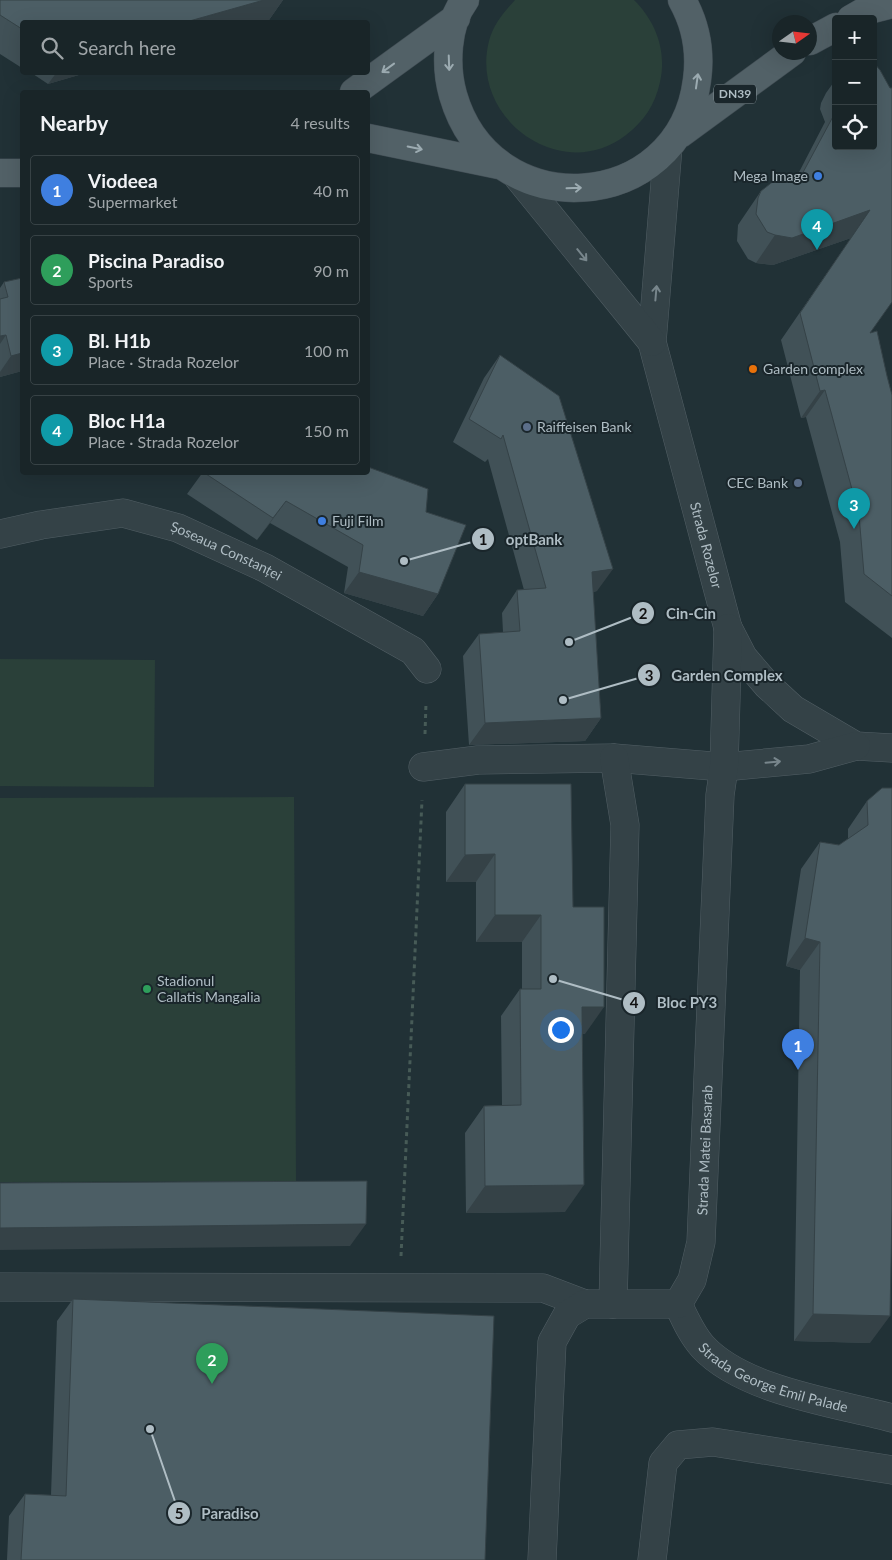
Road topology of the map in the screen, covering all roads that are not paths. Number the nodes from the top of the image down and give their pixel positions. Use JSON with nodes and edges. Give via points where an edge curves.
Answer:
{"nodes":[{"id":1,"x":682,"y":0,"type":"edge"},
{"id":2,"x":892,"y":4,"type":"edge"},
{"id":3,"x":461,"y":6,"type":"edge"},
{"id":4,"x":858,"y":15,"type":"edge"},
{"id":5,"x":832,"y":29,"type":"edge"},
{"id":6,"x":817,"y":37,"type":"edge"},
{"id":7,"x":781,"y":60,"type":"edge"},
{"id":8,"x":356,"y":90,"type":"edge"},
{"id":9,"x":370,"y":138,"type":"edge"},
{"id":10,"x":673,"y":142,"type":"junction"},
{"id":11,"x":509,"y":171,"type":"junction"},
{"id":12,"x":0,"y":173,"type":"edge"},
{"id":13,"x":20,"y":173,"type":"edge"},
{"id":14,"x":652,"y":342,"type":"junction"},
{"id":15,"x":0,"y":534,"type":"edge"},
{"id":16,"x":728,"y":628,"type":"junction"},
{"id":17,"x":427,"y":669,"type":"road end"},
{"id":18,"x":856,"y":746,"type":"junction"},
{"id":19,"x":892,"y":748,"type":"edge"},
{"id":20,"x":614,"y":758,"type":"junction"},
{"id":21,"x":424,"y":767,"type":"road end"},
{"id":22,"x":724,"y":767,"type":"junction"},
{"id":23,"x":0,"y":1287,"type":"edge"},
{"id":24,"x":585,"y":1304,"type":"junction"},
{"id":25,"x":613,"y":1304,"type":"junction"},
{"id":26,"x":678,"y":1304,"type":"junction"},
{"id":27,"x":892,"y":1418,"type":"edge"},
{"id":28,"x":892,"y":1470,"type":"edge"},
{"id":29,"x":542,"y":1560,"type":"edge"},
{"id":30,"x":652,"y":1560,"type":"edge"}],
"edges":[{"from":10,"to":1,"type":"main road","one_way":true,"via":[[695,99],[700,59],[692,18]]},
{"from":2,"to":4,"type":"main road"},
{"from":3,"to":8,"type":"main road","one_way":true},
{"from":3,"to":11,"type":"main road","one_way":true,"via":[[448,50],[449,83],[456,106],[476,142]]},
{"from":5,"to":6,"type":"main road"},
{"from":7,"to":10,"type":"main road","number":"DN39"},
{"from":9,"to":11,"type":"main road","one_way":true},
{"from":11,"to":10,"type":"main road","one_way":true,"via":[[557,188],[598,187],[637,173]]},
{"from":14,"to":10,"type":"street","name":"Strada Rozelor","one_way":true},
{"from":11,"to":14,"type":"street","name":"Strada Rozelor","one_way":true},
{"from":12,"to":13,"type":"main road"},
{"from":14,"to":16,"type":"street","name":"Strada Rozelor"},
{"from":15,"to":17,"type":"street","name":"Șoseaua Constanței","via":[[123,513],[178,528],[265,568],[413,651]]},
{"from":16,"to":18,"type":"street","name":"Strada Rozelor","via":[[743,657],[793,709]]},
{"from":16,"to":22,"type":"street","name":"Strada Matei Basarab"},
{"from":18,"to":19,"type":"street","name":"Strada Rozelor"},
{"from":22,"to":18,"type":"street","one_way":true,"via":[[808,759]]},
{"from":20,"to":21,"type":"street","via":[[478,760]]},
{"from":20,"to":22,"type":"street"},
{"from":20,"to":25,"type":"street","via":[[625,825]]},
{"from":22,"to":26,"type":"street","name":"Strada Matei Basarab","via":[[720,795],[701,1242],[692,1280]]},
{"from":23,"to":24,"type":"street","via":[[543,1288]]},
{"from":24,"to":25,"type":"street"},
{"from":24,"to":29,"type":"street","via":[[567,1315],[552,1342]]},
{"from":25,"to":26,"type":"street"},
{"from":26,"to":27,"type":"street","name":"Strada George Emil Palade","via":[[704,1348],[736,1372],[776,1389]]},
{"from":28,"to":30,"type":"street","via":[[713,1442],[678,1445],[663,1463]]}]}
